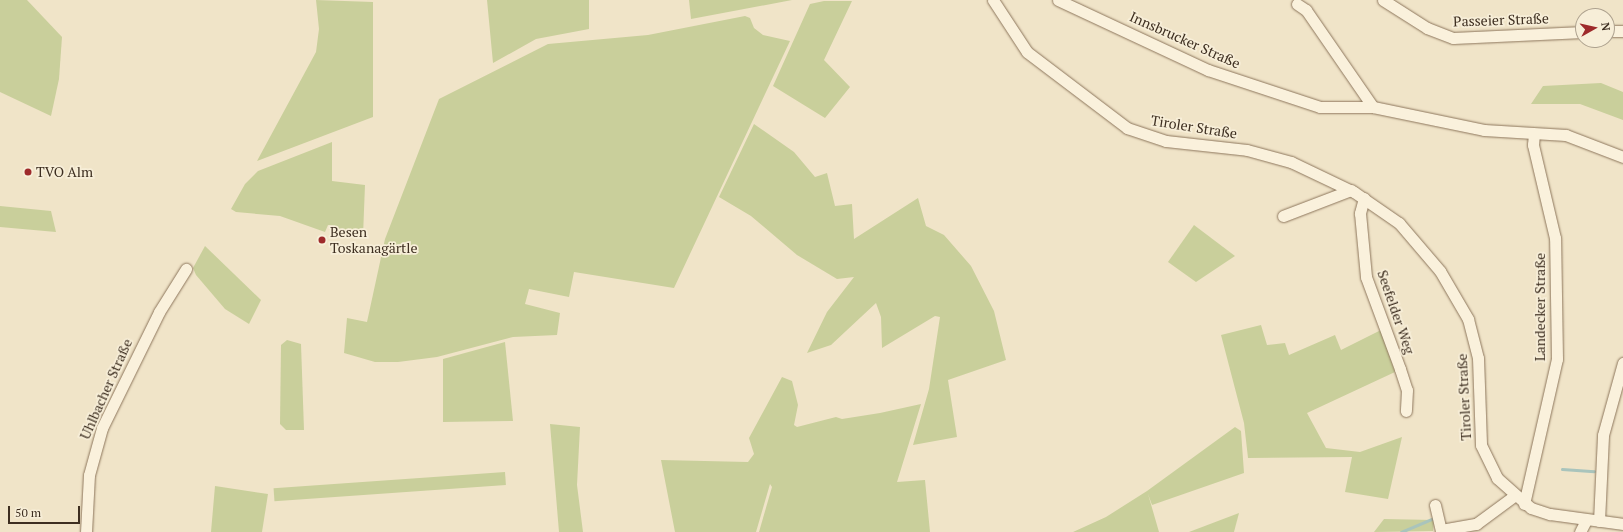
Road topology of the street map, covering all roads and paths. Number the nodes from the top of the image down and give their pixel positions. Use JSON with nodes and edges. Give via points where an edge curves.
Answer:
{"nodes":[{"id":1,"x":993,"y":0,"type":"edge"},
{"id":2,"x":1058,"y":0,"type":"edge"},
{"id":3,"x":1383,"y":0,"type":"edge"},
{"id":4,"x":1297,"y":4,"type":"dead end"},
{"id":5,"x":1575,"y":32,"type":"edge"},
{"id":6,"x":1372,"y":107,"type":"junction"},
{"id":7,"x":1534,"y":134,"type":"junction"},
{"id":8,"x":1623,"y":156,"type":"edge"},
{"id":9,"x":1351,"y":190,"type":"junction"},
{"id":10,"x":1364,"y":198,"type":"junction"},
{"id":11,"x":1283,"y":216,"type":"dead end"},
{"id":12,"x":186,"y":269,"type":"dead end"},
{"id":13,"x":1623,"y":363,"type":"edge"},
{"id":14,"x":1406,"y":411,"type":"dead end"},
{"id":15,"x":1514,"y":496,"type":"junction"},
{"id":16,"x":1524,"y":504,"type":"junction"},
{"id":17,"x":1434,"y":506,"type":"dead end"},
{"id":18,"x":1586,"y":520,"type":"junction"},
{"id":19,"x":1599,"y":521,"type":"junction"},
{"id":20,"x":1623,"y":527,"type":"edge"},
{"id":21,"x":86,"y":532,"type":"edge"},
{"id":22,"x":1580,"y":532,"type":"edge"}],
"edges":[{"from":1,"to":9,"type":"street","name":"Tiroler Straße","via":[[1027,52],[1104,113],[1136,132],[1166,141],[1235,148],[1277,157]]},
{"from":2,"to":6,"type":"street","name":"Innsbrucker Straße","via":[[1208,70],[1320,107]]},
{"from":3,"to":5,"type":"street","name":"Passeier Straße","via":[[1427,28],[1453,38]]},
{"from":4,"to":6,"type":"street","via":[[1306,10]]},
{"from":6,"to":7,"type":"street","name":"Innsbrucker Straße","via":[[1484,130],[1521,130]]},
{"from":7,"to":8,"type":"street","name":"Innsbrucker Straße","via":[[1566,135]]},
{"from":7,"to":16,"type":"street","name":"Landecker Straße","via":[[1533,145],[1554,238],[1557,359]]},
{"from":9,"to":10,"type":"street","name":"Tiroler Straße"},
{"from":9,"to":11,"type":"street"},
{"from":10,"to":14,"type":"street","name":"Seefelder Weg","via":[[1360,213],[1366,277],[1407,390]]},
{"from":10,"to":15,"type":"street","name":"Tiroler Straße","via":[[1399,223],[1412,236],[1440,271],[1462,306],[1478,358],[1481,445],[1497,478]]},
{"from":12,"to":21,"type":"street","name":"Uhlbacher Straße","via":[[159,312],[102,428],[89,475]]},
{"from":13,"to":19,"type":"street","via":[[1603,435]]},
{"from":15,"to":16,"type":"street","name":"Tiroler Straße"},
{"from":15,"to":17,"type":"street","via":[[1476,524],[1441,530]]},
{"from":16,"to":18,"type":"street","name":"Tiroler Straße","via":[[1550,514]]},
{"from":18,"to":19,"type":"street","name":"Tiroler Straße"},
{"from":18,"to":22,"type":"street"},
{"from":19,"to":20,"type":"street","name":"Tiroler Straße"}]}
